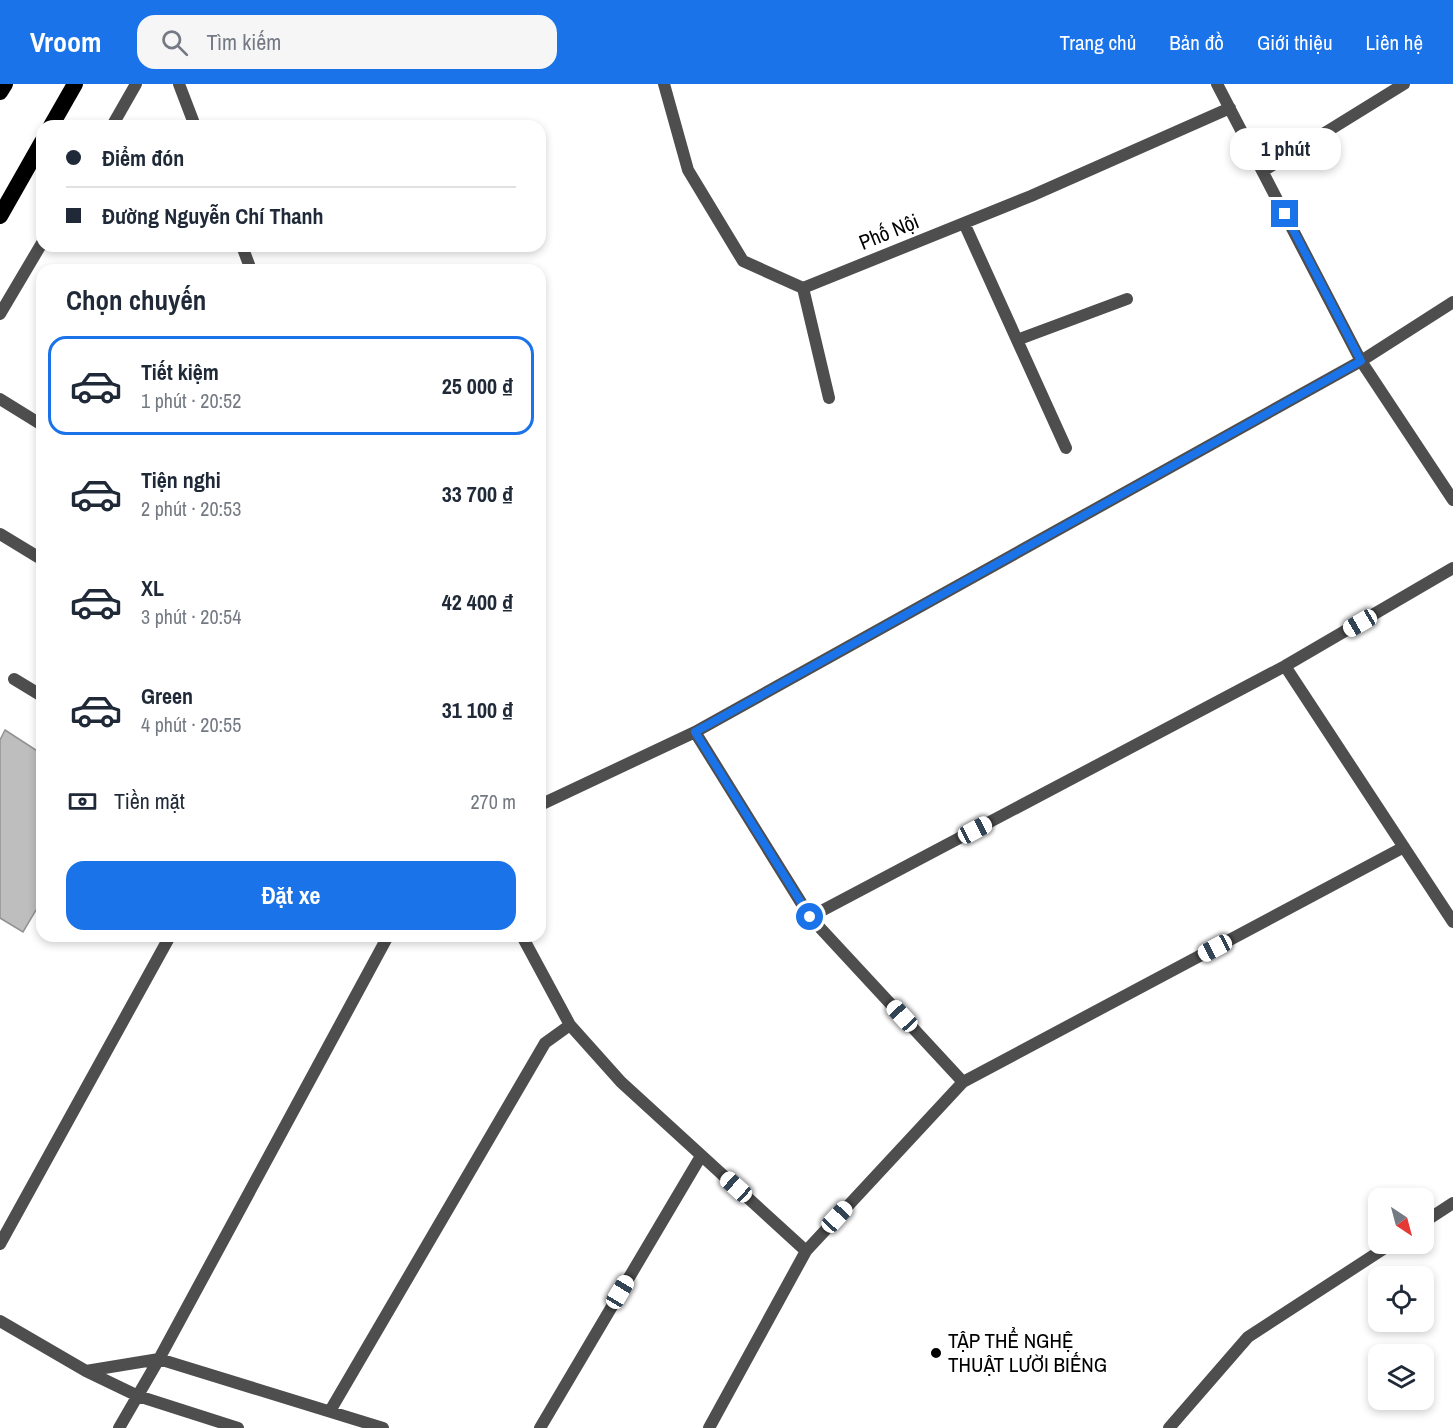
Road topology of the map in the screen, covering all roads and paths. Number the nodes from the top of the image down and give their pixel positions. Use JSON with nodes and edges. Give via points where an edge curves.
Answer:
{"nodes":[{"id":1,"x":5,"y":84,"type":"edge"},
{"id":2,"x":75,"y":84,"type":"edge"},
{"id":3,"x":136,"y":84,"type":"edge"},
{"id":4,"x":179,"y":84,"type":"edge"},
{"id":5,"x":664,"y":84,"type":"edge"},
{"id":6,"x":1217,"y":84,"type":"edge"},
{"id":7,"x":1404,"y":84,"type":"edge"},
{"id":8,"x":0,"y":92,"type":"edge"},
{"id":9,"x":1230,"y":108,"type":"junction"},
{"id":10,"x":54,"y":120,"type":"edge"},
{"id":11,"x":115,"y":120,"type":"edge"},
{"id":12,"x":193,"y":120,"type":"edge"},
{"id":13,"x":36,"y":152,"type":"edge"},
{"id":14,"x":1263,"y":171,"type":"junction"},
{"id":15,"x":0,"y":216,"type":"edge"},
{"id":16,"x":964,"y":223,"type":"junction"},
{"id":17,"x":37,"y":252,"type":"edge"},
{"id":18,"x":802,"y":288,"type":"junction"},
{"id":19,"x":1127,"y":299,"type":"dead end"},
{"id":20,"x":1453,"y":302,"type":"edge"},
{"id":21,"x":0,"y":314,"type":"edge"},
{"id":22,"x":1017,"y":340,"type":"junction"},
{"id":23,"x":1361,"y":361,"type":"junction"},
{"id":24,"x":829,"y":398,"type":"dead end"},
{"id":25,"x":0,"y":399,"type":"edge"},
{"id":26,"x":36,"y":421,"type":"edge"},
{"id":27,"x":1066,"y":448,"type":"dead end"},
{"id":28,"x":1453,"y":500,"type":"edge"},
{"id":29,"x":0,"y":534,"type":"edge"},
{"id":30,"x":36,"y":556,"type":"edge"},
{"id":31,"x":1453,"y":568,"type":"edge"},
{"id":32,"x":1285,"y":666,"type":"junction"},
{"id":33,"x":14,"y":679,"type":"dead end"},
{"id":34,"x":36,"y":692,"type":"edge"},
{"id":35,"x":695,"y":732,"type":"junction"},
{"id":36,"x":546,"y":802,"type":"edge"},
{"id":37,"x":1404,"y":847,"type":"junction"},
{"id":38,"x":810,"y":917,"type":"junction"},
{"id":39,"x":1453,"y":922,"type":"edge"},
{"id":40,"x":167,"y":942,"type":"edge"},
{"id":41,"x":385,"y":942,"type":"edge"},
{"id":42,"x":525,"y":942,"type":"edge"},
{"id":43,"x":570,"y":1024,"type":"junction"},
{"id":44,"x":963,"y":1082,"type":"junction"},
{"id":45,"x":701,"y":1155,"type":"junction"},
{"id":46,"x":1453,"y":1203,"type":"edge"},
{"id":47,"x":1434,"y":1215,"type":"edge"},
{"id":48,"x":0,"y":1244,"type":"edge"},
{"id":49,"x":806,"y":1251,"type":"junction"},
{"id":50,"x":1376,"y":1254,"type":"edge"},
{"id":51,"x":0,"y":1321,"type":"edge"},
{"id":52,"x":159,"y":1359,"type":"junction"},
{"id":53,"x":86,"y":1371,"type":"junction"},
{"id":54,"x":138,"y":1396,"type":"junction"},
{"id":55,"x":330,"y":1412,"type":"junction"},
{"id":56,"x":119,"y":1428,"type":"edge"},
{"id":57,"x":238,"y":1428,"type":"edge"},
{"id":58,"x":383,"y":1428,"type":"edge"},
{"id":59,"x":540,"y":1428,"type":"edge"},
{"id":60,"x":709,"y":1428,"type":"edge"},
{"id":61,"x":1169,"y":1428,"type":"edge"}],
"edges":[{"from":1,"to":8,"type":"highway"},
{"from":2,"to":10,"type":"highway"},
{"from":3,"to":11,"type":"street"},
{"from":4,"to":12,"type":"street"},
{"from":5,"to":18,"type":"street","via":[[688,170],[743,261]]},
{"from":6,"to":9,"type":"street"},
{"from":7,"to":14,"type":"street"},
{"from":9,"to":14,"type":"street"},
{"from":9,"to":16,"type":"street","name":"Phố Nội"},
{"from":13,"to":15,"type":"highway"},
{"from":14,"to":23,"type":"street"},
{"from":16,"to":18,"type":"street","name":"Phố Nội"},
{"from":16,"to":22,"type":"street"},
{"from":17,"to":21,"type":"street"},
{"from":18,"to":24,"type":"street"},
{"from":19,"to":22,"type":"street"},
{"from":20,"to":23,"type":"street"},
{"from":22,"to":27,"type":"street"},
{"from":23,"to":28,"type":"street"},
{"from":23,"to":35,"type":"street"},
{"from":25,"to":26,"type":"street"},
{"from":29,"to":30,"type":"street"},
{"from":31,"to":32,"type":"street"},
{"from":32,"to":37,"type":"street"},
{"from":32,"to":38,"type":"street"},
{"from":33,"to":34,"type":"street"},
{"from":35,"to":36,"type":"street"},
{"from":35,"to":38,"type":"street"},
{"from":37,"to":39,"type":"street"},
{"from":37,"to":44,"type":"street"},
{"from":38,"to":44,"type":"street"},
{"from":40,"to":48,"type":"street"},
{"from":41,"to":52,"type":"street"},
{"from":42,"to":43,"type":"street"},
{"from":43,"to":45,"type":"street","via":[[621,1082]]},
{"from":43,"to":55,"type":"street","via":[[545,1043]]},
{"from":44,"to":49,"type":"street"},
{"from":45,"to":49,"type":"street"},
{"from":45,"to":59,"type":"street"},
{"from":46,"to":47,"type":"street"},
{"from":49,"to":60,"type":"street"},
{"from":50,"to":61,"type":"street","via":[[1248,1337]]},
{"from":51,"to":53,"type":"street"},
{"from":52,"to":53,"type":"street"},
{"from":52,"to":54,"type":"street"},
{"from":52,"to":55,"type":"street"},
{"from":53,"to":54,"type":"street"},
{"from":54,"to":56,"type":"street"},
{"from":54,"to":57,"type":"street"},
{"from":55,"to":58,"type":"street"}]}
